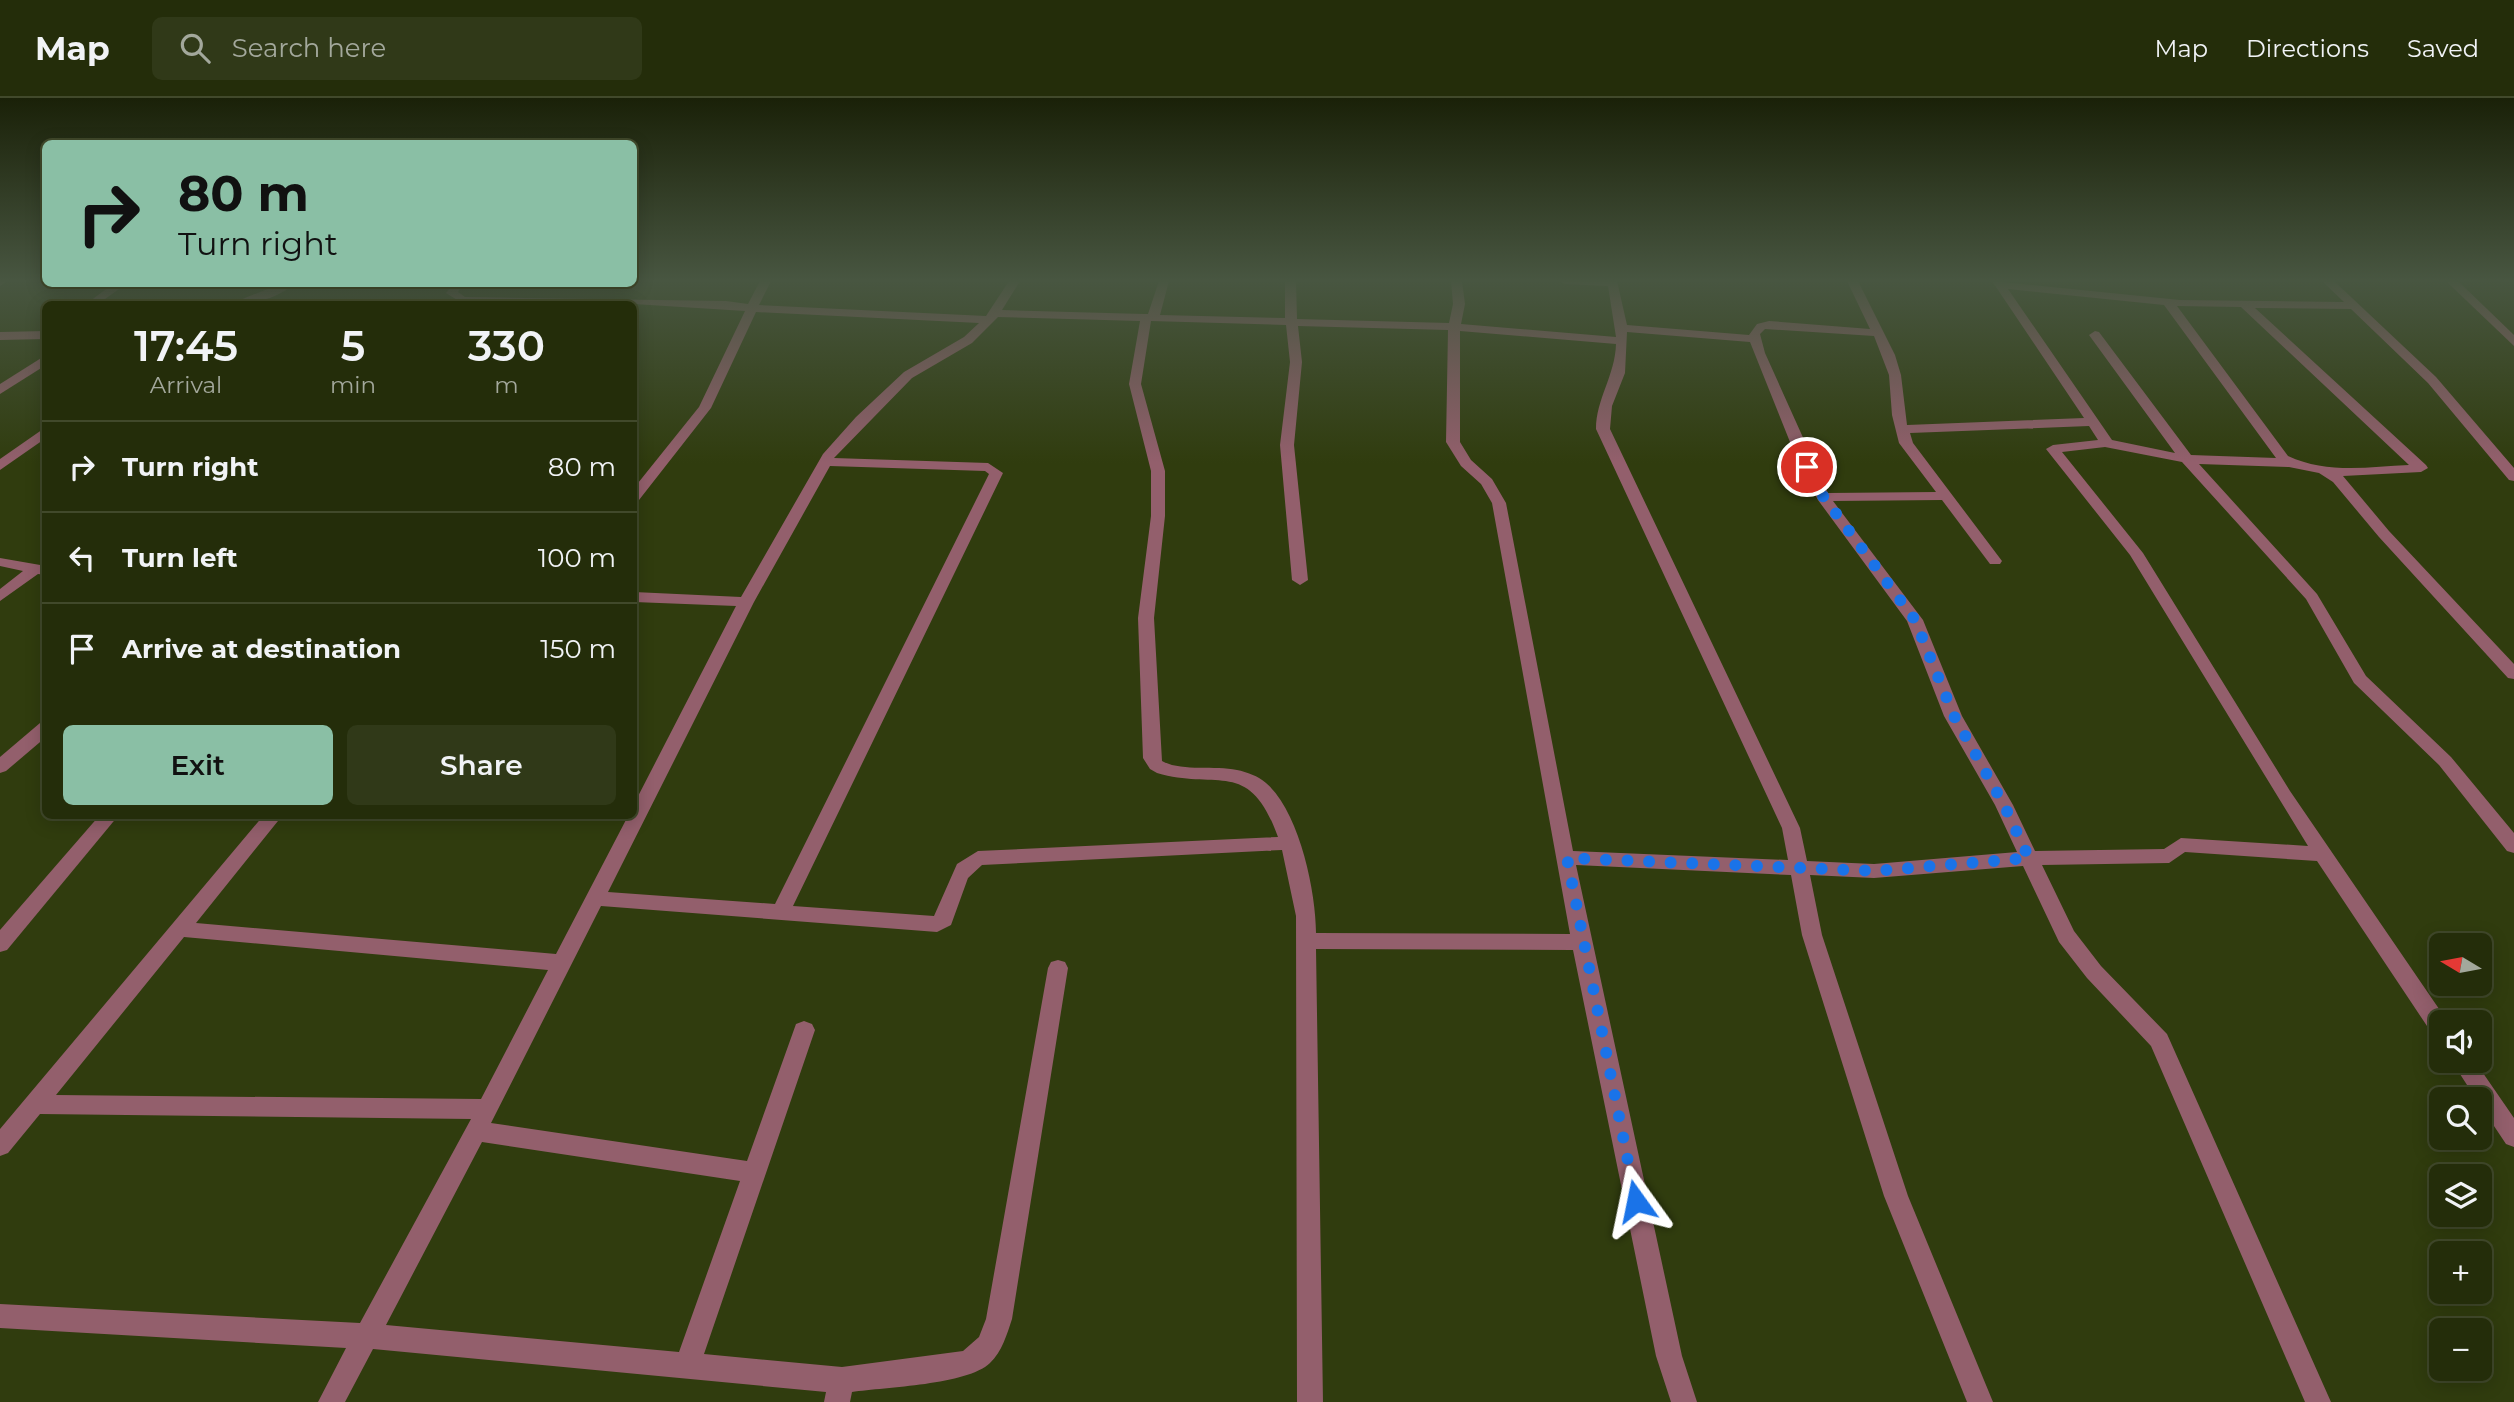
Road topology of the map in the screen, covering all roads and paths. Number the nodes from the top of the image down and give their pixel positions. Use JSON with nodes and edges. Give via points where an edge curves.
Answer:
{"nodes":[{"id":1,"x":735,"y":342,"type":"edge"},
{"id":2,"x":965,"y":342,"type":"edge"},
{"id":3,"x":1144,"y":342,"type":"edge"},
{"id":4,"x":1294,"y":342,"type":"edge"},
{"id":5,"x":1454,"y":342,"type":"edge"},
{"id":6,"x":1620,"y":342,"type":"edge"},
{"id":7,"x":1760,"y":342,"type":"edge"},
{"id":8,"x":1883,"y":342,"type":"edge"},
{"id":9,"x":2038,"y":342,"type":"edge"},
{"id":10,"x":2100,"y":342,"type":"edge"},
{"id":11,"x":2197,"y":342,"type":"edge"},
{"id":12,"x":2286,"y":342,"type":"edge"},
{"id":13,"x":2391,"y":342,"type":"edge"},
{"id":14,"x":42,"y":362,"type":"edge"},
{"id":15,"x":0,"y":390,"type":"edge"},
{"id":16,"x":2093,"y":422,"type":"junction"},
{"id":17,"x":1901,"y":429,"type":"junction"},
{"id":18,"x":42,"y":435,"type":"edge"},
{"id":19,"x":2105,"y":443,"type":"junction"},
{"id":20,"x":2187,"y":459,"type":"junction"},
{"id":21,"x":825,"y":462,"type":"junction"},
{"id":22,"x":2290,"y":463,"type":"junction"},
{"id":23,"x":0,"y":466,"type":"edge"},
{"id":24,"x":2331,"y":473,"type":"junction"},
{"id":25,"x":2514,"y":477,"type":"edge"},
{"id":26,"x":637,"y":493,"type":"edge"},
{"id":27,"x":1823,"y":496,"type":"junction"},
{"id":28,"x":1945,"y":496,"type":"junction"},
{"id":29,"x":1995,"y":561,"type":"dead end"},
{"id":30,"x":0,"y":562,"type":"edge"},
{"id":31,"x":39,"y":571,"type":"edge"},
{"id":32,"x":1300,"y":580,"type":"dead end"},
{"id":33,"x":0,"y":596,"type":"edge"},
{"id":34,"x":637,"y":597,"type":"edge"},
{"id":35,"x":746,"y":602,"type":"junction"},
{"id":36,"x":2514,"y":674,"type":"edge"},
{"id":37,"x":42,"y":731,"type":"edge"},
{"id":38,"x":0,"y":768,"type":"edge"},
{"id":39,"x":637,"y":811,"type":"edge"},
{"id":40,"x":106,"y":819,"type":"edge"},
{"id":41,"x":270,"y":819,"type":"edge"},
{"id":42,"x":633,"y":819,"type":"edge"},
{"id":43,"x":1290,"y":844,"type":"junction"},
{"id":44,"x":2514,"y":846,"type":"edge"},
{"id":45,"x":2323,"y":854,"type":"junction"},
{"id":46,"x":1567,"y":858,"type":"junction"},
{"id":47,"x":2029,"y":858,"type":"junction"},
{"id":48,"x":1798,"y":866,"type":"junction"},
{"id":49,"x":595,"y":898,"type":"junction"},
{"id":50,"x":780,"y":913,"type":"junction"},
{"id":51,"x":178,"y":929,"type":"junction"},
{"id":52,"x":1308,"y":941,"type":"junction"},
{"id":53,"x":1581,"y":942,"type":"junction"},
{"id":54,"x":0,"y":944,"type":"edge"},
{"id":55,"x":562,"y":962,"type":"junction"},
{"id":56,"x":1058,"y":968,"type":"dead end"},
{"id":57,"x":2429,"y":1011,"type":"edge"},
{"id":58,"x":804,"y":1030,"type":"dead end"},
{"id":59,"x":2471,"y":1073,"type":"edge"},
{"id":60,"x":35,"y":1104,"type":"junction"},
{"id":61,"x":487,"y":1109,"type":"junction"},
{"id":62,"x":476,"y":1130,"type":"junction"},
{"id":63,"x":2514,"y":1137,"type":"edge"},
{"id":64,"x":0,"y":1146,"type":"edge"},
{"id":65,"x":754,"y":1173,"type":"junction"},
{"id":66,"x":0,"y":1316,"type":"edge"},
{"id":67,"x":366,"y":1336,"type":"junction"},
{"id":68,"x":687,"y":1366,"type":"junction"},
{"id":69,"x":840,"y":1391,"type":"edge"},
{"id":70,"x":331,"y":1402,"type":"edge"},
{"id":71,"x":1310,"y":1402,"type":"edge"},
{"id":72,"x":1684,"y":1402,"type":"edge"},
{"id":73,"x":1980,"y":1402,"type":"edge"},
{"id":74,"x":2318,"y":1402,"type":"edge"}],
"edges":[{"from":1,"to":26,"type":"street","via":[[705,408]]},
{"from":2,"to":21,"type":"street","via":[[908,375],[861,419]]},
{"from":3,"to":43,"type":"street","via":[[1135,384],[1158,471],[1158,516],[1146,618],[1152,758],[1163,769],[1242,777],[1261,785],[1273,800]]},
{"from":4,"to":32,"type":"street","via":[[1296,362],[1287,445]]},
{"from":5,"to":46,"type":"street","via":[[1453,442],[1500,503]]},
{"from":6,"to":48,"type":"street","via":[[1619,373],[1602,411],[1603,429],[1696,633],[1776,792],[1791,828]]},
{"from":7,"to":27,"type":"street","via":[[1807,467]]},
{"from":8,"to":17,"type":"street","via":[[1895,375]]},
{"from":9,"to":16,"type":"street"},
{"from":10,"to":20,"type":"street"},
{"from":11,"to":22,"type":"street"},
{"from":12,"to":24,"type":"street","via":[[2421,468]]},
{"from":13,"to":25,"type":"street","via":[[2432,380]]},
{"from":14,"to":15,"type":"street"},
{"from":16,"to":17,"type":"street"},
{"from":16,"to":19,"type":"street"},
{"from":17,"to":28,"type":"street"},
{"from":18,"to":23,"type":"street"},
{"from":19,"to":20,"type":"street"},
{"from":19,"to":45,"type":"street","via":[[2053,449],[2136,553]]},
{"from":20,"to":22,"type":"street"},
{"from":20,"to":44,"type":"street","via":[[2312,597],[2360,679],[2445,761]]},
{"from":21,"to":35,"type":"street"},
{"from":21,"to":50,"type":"street","via":[[988,467],[996,473]]},
{"from":22,"to":24,"type":"street"},
{"from":24,"to":36,"type":"street"},
{"from":27,"to":28,"type":"street"},
{"from":27,"to":47,"type":"street","via":[[1915,620],[1954,716]]},
{"from":28,"to":29,"type":"street"},
{"from":30,"to":31,"type":"street"},
{"from":31,"to":33,"type":"street"},
{"from":34,"to":35,"type":"street"},
{"from":35,"to":39,"type":"street"},
{"from":37,"to":38,"type":"street"},
{"from":40,"to":54,"type":"street"},
{"from":41,"to":51,"type":"street"},
{"from":42,"to":49,"type":"street"},
{"from":43,"to":50,"type":"street","via":[[978,859],[962,871],[944,920],[937,924]]},
{"from":43,"to":52,"type":"street"},
{"from":45,"to":47,"type":"street","via":[[2181,845],[2169,856]]},
{"from":45,"to":57,"type":"street"},
{"from":46,"to":48,"type":"street"},
{"from":46,"to":53,"type":"street"},
{"from":47,"to":48,"type":"street","via":[[1874,871]]},
{"from":47,"to":74,"type":"street","via":[[2077,953],[2160,1040]]},
{"from":48,"to":73,"type":"street","via":[[1812,935],[1896,1196]]},
{"from":49,"to":50,"type":"street"},
{"from":49,"to":55,"type":"street"},
{"from":51,"to":55,"type":"street"},
{"from":51,"to":60,"type":"street"},
{"from":52,"to":53,"type":"street"},
{"from":52,"to":71,"type":"street"},
{"from":53,"to":72,"type":"street","via":[[1669,1356]]},
{"from":55,"to":61,"type":"street"},
{"from":56,"to":69,"type":"street","via":[[993,1340],[982,1356],[965,1364]]},
{"from":58,"to":65,"type":"street"},
{"from":59,"to":63,"type":"street"},
{"from":60,"to":61,"type":"street"},
{"from":60,"to":64,"type":"street"},
{"from":61,"to":62,"type":"street"},
{"from":62,"to":65,"type":"street"},
{"from":62,"to":67,"type":"street"},
{"from":65,"to":68,"type":"street"},
{"from":66,"to":67,"type":"street"},
{"from":67,"to":68,"type":"street"},
{"from":67,"to":70,"type":"street"},
{"from":68,"to":69,"type":"street"}]}
